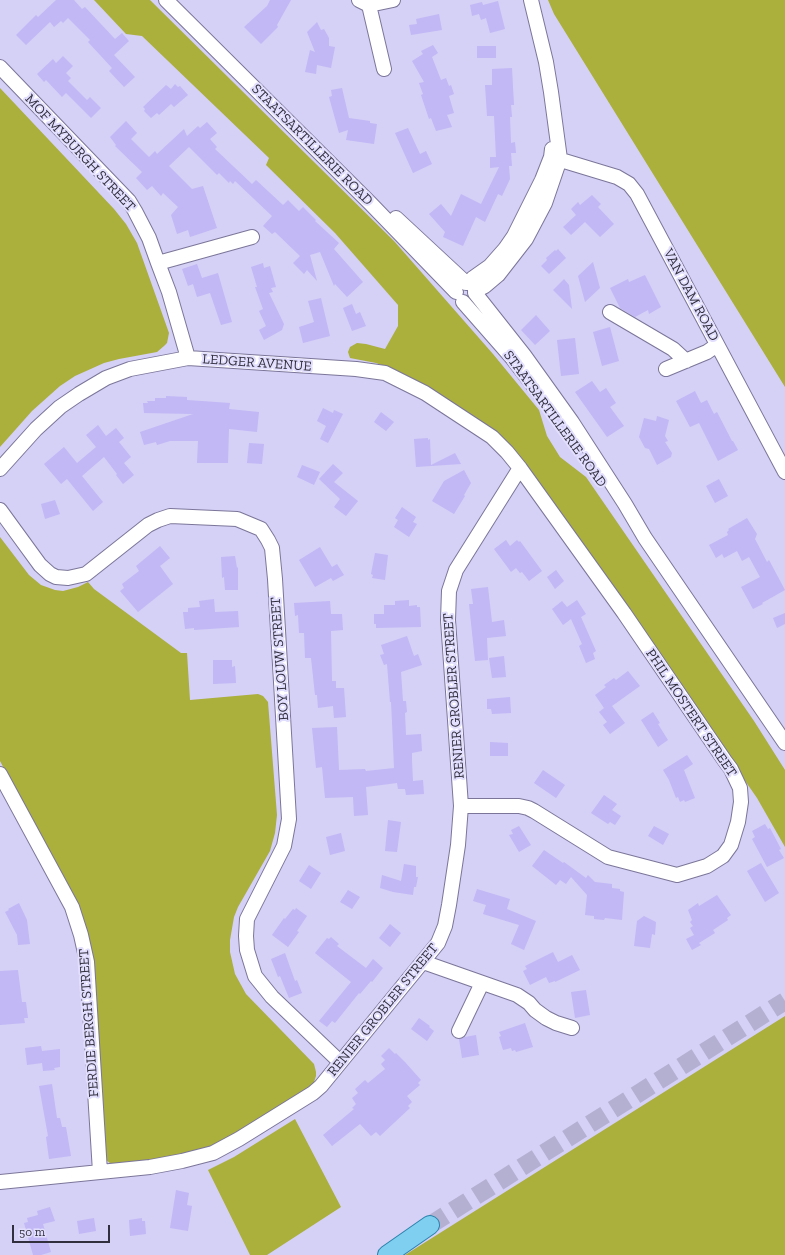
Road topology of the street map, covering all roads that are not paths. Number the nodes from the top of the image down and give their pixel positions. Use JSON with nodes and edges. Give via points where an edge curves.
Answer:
{"nodes":[{"id":1,"x":166,"y":0,"type":"edge"},
{"id":2,"x":175,"y":0,"type":"edge"},
{"id":3,"x":393,"y":0,"type":"edge"},
{"id":4,"x":531,"y":0,"type":"edge"},
{"id":5,"x":364,"y":2,"type":"edge"},
{"id":6,"x":0,"y":67,"type":"edge"},
{"id":7,"x":384,"y":69,"type":"dead end"},
{"id":8,"x":555,"y":158,"type":"junction"},
{"id":9,"x":252,"y":237,"type":"dead end"},
{"id":10,"x":158,"y":263,"type":"junction"},
{"id":11,"x":467,"y":291,"type":"junction"},
{"id":12,"x":610,"y":312,"type":"dead end"},
{"id":13,"x":717,"y":345,"type":"junction"},
{"id":14,"x":188,"y":358,"type":"junction"},
{"id":15,"x":686,"y":361,"type":"junction"},
{"id":16,"x":666,"y":370,"type":"dead end"},
{"id":17,"x":520,"y":468,"type":"junction"},
{"id":18,"x":0,"y":469,"type":"edge"},
{"id":19,"x":785,"y":472,"type":"edge"},
{"id":20,"x":0,"y":510,"type":"edge"},
{"id":21,"x":785,"y":743,"type":"edge"},
{"id":22,"x":0,"y":774,"type":"edge"},
{"id":23,"x":461,"y":806,"type":"junction"},
{"id":24,"x":423,"y":962,"type":"junction"},
{"id":25,"x":482,"y":983,"type":"junction"},
{"id":26,"x":572,"y":1028,"type":"dead end"},
{"id":27,"x":459,"y":1031,"type":"dead end"},
{"id":28,"x":340,"y":1062,"type":"junction"},
{"id":29,"x":100,"y":1172,"type":"junction"},
{"id":30,"x":0,"y":1182,"type":"edge"},
{"id":31,"x":430,"y":1225,"type":"tunnel mouth"},
{"id":32,"x":387,"y":1255,"type":"edge"}],
"edges":[{"from":1,"to":11,"type":"street","name":"STAATSARTILLERIE ROAD","via":[[371,204]]},
{"from":2,"to":11,"type":"street","name":"STAATSARTILLERIE ROAD"},
{"from":3,"to":5,"type":"street"},
{"from":4,"to":8,"type":"street","via":[[546,62],[555,123]]},
{"from":5,"to":7,"type":"street"},
{"from":6,"to":10,"type":"street","name":"MOF MYBURGH STREET","via":[[129,201],[144,227]]},
{"from":8,"to":11,"type":"street","via":[[545,203],[526,240],[498,275],[485,286]]},
{"from":8,"to":13,"type":"street","name":"VAN DAM ROAD","via":[[617,177],[629,184],[654,224]]},
{"from":9,"to":10,"type":"street"},
{"from":10,"to":14,"type":"street","name":"MOF MYBURGH STREET"},
{"from":11,"to":21,"type":"street","name":"STAATSARTILLERIE ROAD","via":[[524,355],[572,422],[644,538]]},
{"from":12,"to":15,"type":"street","via":[[673,349]]},
{"from":13,"to":15,"type":"street"},
{"from":13,"to":19,"type":"street","name":"VAN DAM ROAD"},
{"from":14,"to":17,"type":"street","name":"LEDGER AVENUE","via":[[385,373],[425,393],[492,437]]},
{"from":14,"to":18,"type":"street","name":"LEDGER AVENUE","via":[[130,369],[106,378],[60,407]]},
{"from":15,"to":16,"type":"street"},
{"from":17,"to":23,"type":"street","name":"RENIER GROBLER STREET","via":[[456,570],[449,591],[448,620]]},
{"from":17,"to":23,"type":"street","name":"PHIL MOSTERT STREET","via":[[731,769],[740,788],[738,822],[731,845],[723,856],[707,866],[677,875],[608,857],[528,808]]},
{"from":20,"to":28,"type":"street","name":"BOY LOUW STREET","via":[[40,565],[56,577],[68,578],[86,574],[148,525],[170,516],[237,519],[261,529],[268,540],[272,548],[275,579],[290,819],[284,846],[247,919],[247,950],[255,976],[268,992]]},
{"from":22,"to":29,"type":"street","name":"FERDIE BERGH STREET","via":[[72,907],[81,935],[87,962]]},
{"from":23,"to":24,"type":"street","name":"RENIER GROBLER STREET","via":[[458,845],[445,926],[438,943]]},
{"from":24,"to":25,"type":"street"},
{"from":24,"to":28,"type":"street","name":"RENIER GROBLER STREET"},
{"from":25,"to":26,"type":"street","via":[[517,995],[546,1018]]},
{"from":25,"to":27,"type":"street"},
{"from":28,"to":29,"type":"street","name":"RENIER GROBLER STREET","via":[[313,1092],[212,1153],[150,1167]]},
{"from":29,"to":30,"type":"street","name":"RENIER GROBLER STREET"},
{"from":31,"to":32,"type":"main road"}]}
